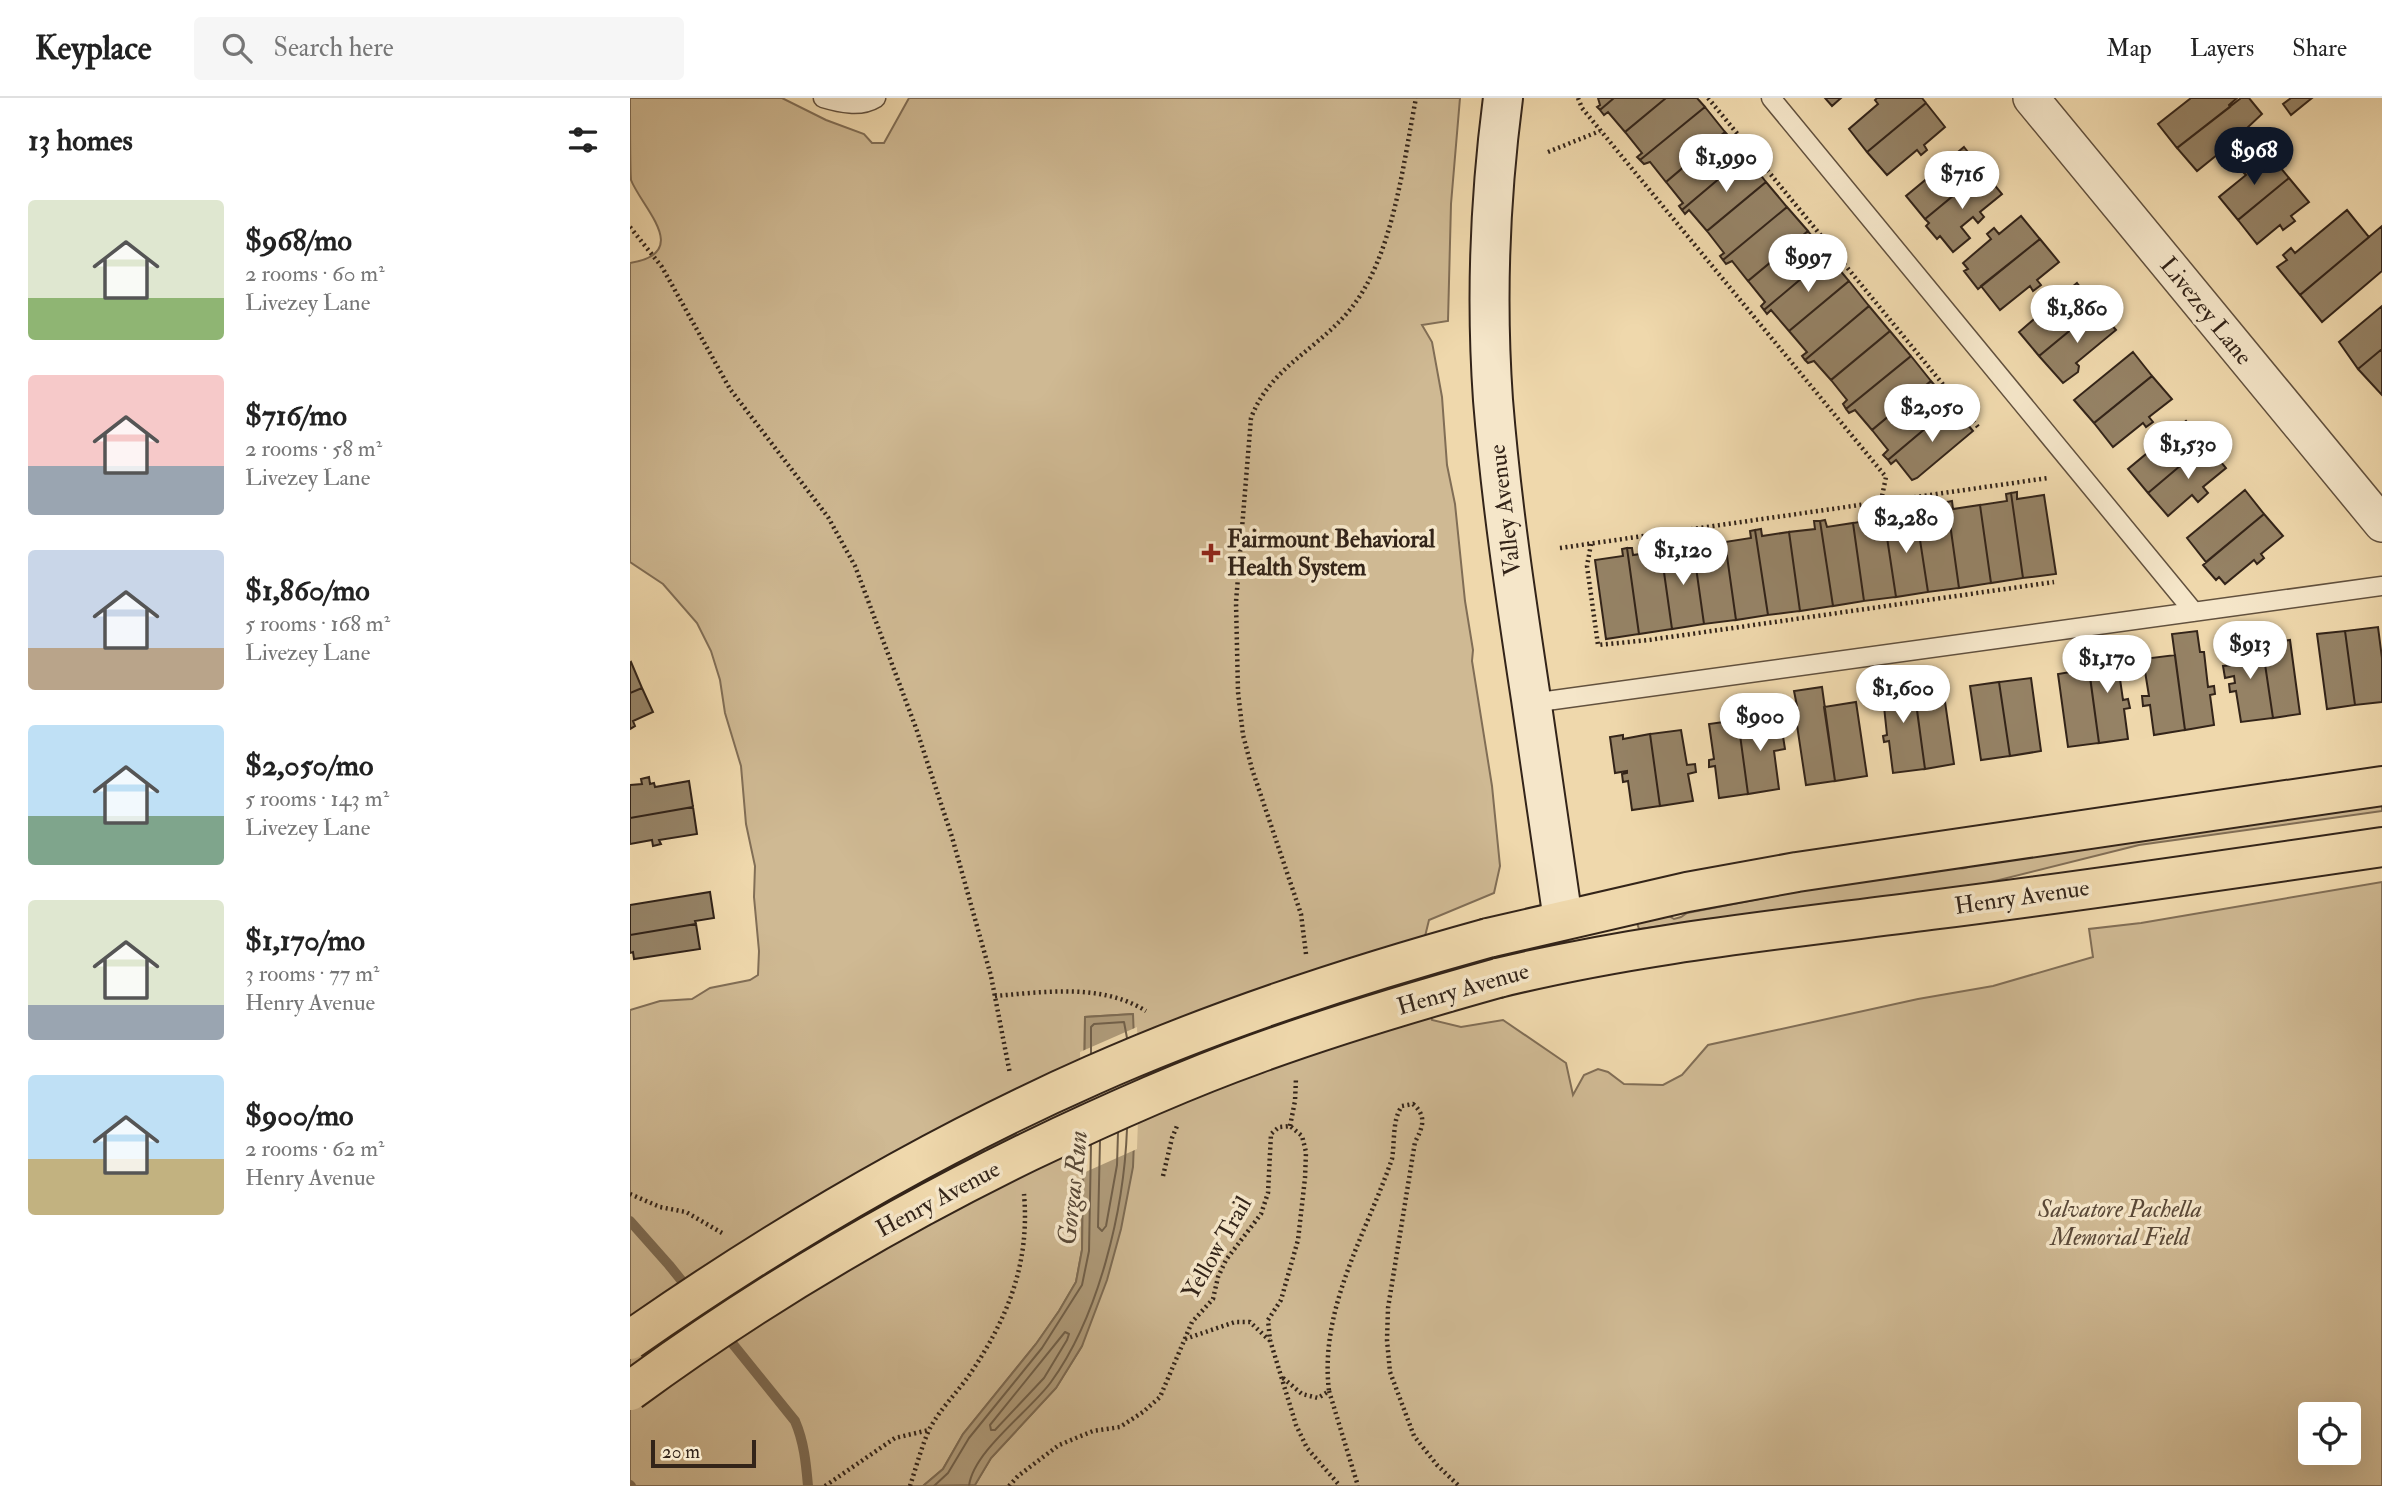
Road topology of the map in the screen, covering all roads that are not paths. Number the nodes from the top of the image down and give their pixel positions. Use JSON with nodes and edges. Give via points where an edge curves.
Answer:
{"nodes":[{"id":1,"x":823,"y":98,"type":"edge"},
{"id":2,"x":876,"y":98,"type":"edge"},
{"id":3,"x":1503,"y":98,"type":"edge"},
{"id":4,"x":1771,"y":98,"type":"edge"},
{"id":5,"x":2031,"y":98,"type":"edge"},
{"id":6,"x":2382,"y":524,"type":"edge"},
{"id":7,"x":2382,"y":586,"type":"edge"},
{"id":8,"x":2194,"y":612,"type":"junction"},
{"id":9,"x":1532,"y":703,"type":"junction"},
{"id":10,"x":2382,"y":786,"type":"edge"},
{"id":11,"x":2382,"y":847,"type":"edge"},
{"id":12,"x":1563,"y":920,"type":"junction"},
{"id":13,"x":630,"y":1340,"type":"edge"},
{"id":14,"x":630,"y":1391,"type":"edge"}],
"edges":[{"from":1,"to":2,"type":"lane","via":[[859,104]]},
{"from":3,"to":9,"type":"street","name":"Valley Avenue","via":[[1492,250],[1493,397]]},
{"from":4,"to":8,"type":"lane"},
{"from":5,"to":6,"type":"street","name":"Livezey Lane"},
{"from":7,"to":8,"type":"lane"},
{"from":8,"to":9,"type":"lane"},
{"from":9,"to":12,"type":"street","name":"Valley Avenue"},
{"from":10,"to":12,"type":"main road","name":"Henry Avenue","via":[[1797,872]]},
{"from":11,"to":14,"type":"main road","name":"Henry Avenue","bridge":true,"via":[[1656,945],[1498,978],[1356,1020],[1255,1054],[1092,1122],[992,1170],[879,1230],[741,1314]]},
{"from":12,"to":13,"type":"main road","name":"Henry Avenue","bridge":true,"via":[[1364,974],[1094,1074],[923,1158],[822,1215]]}]}
